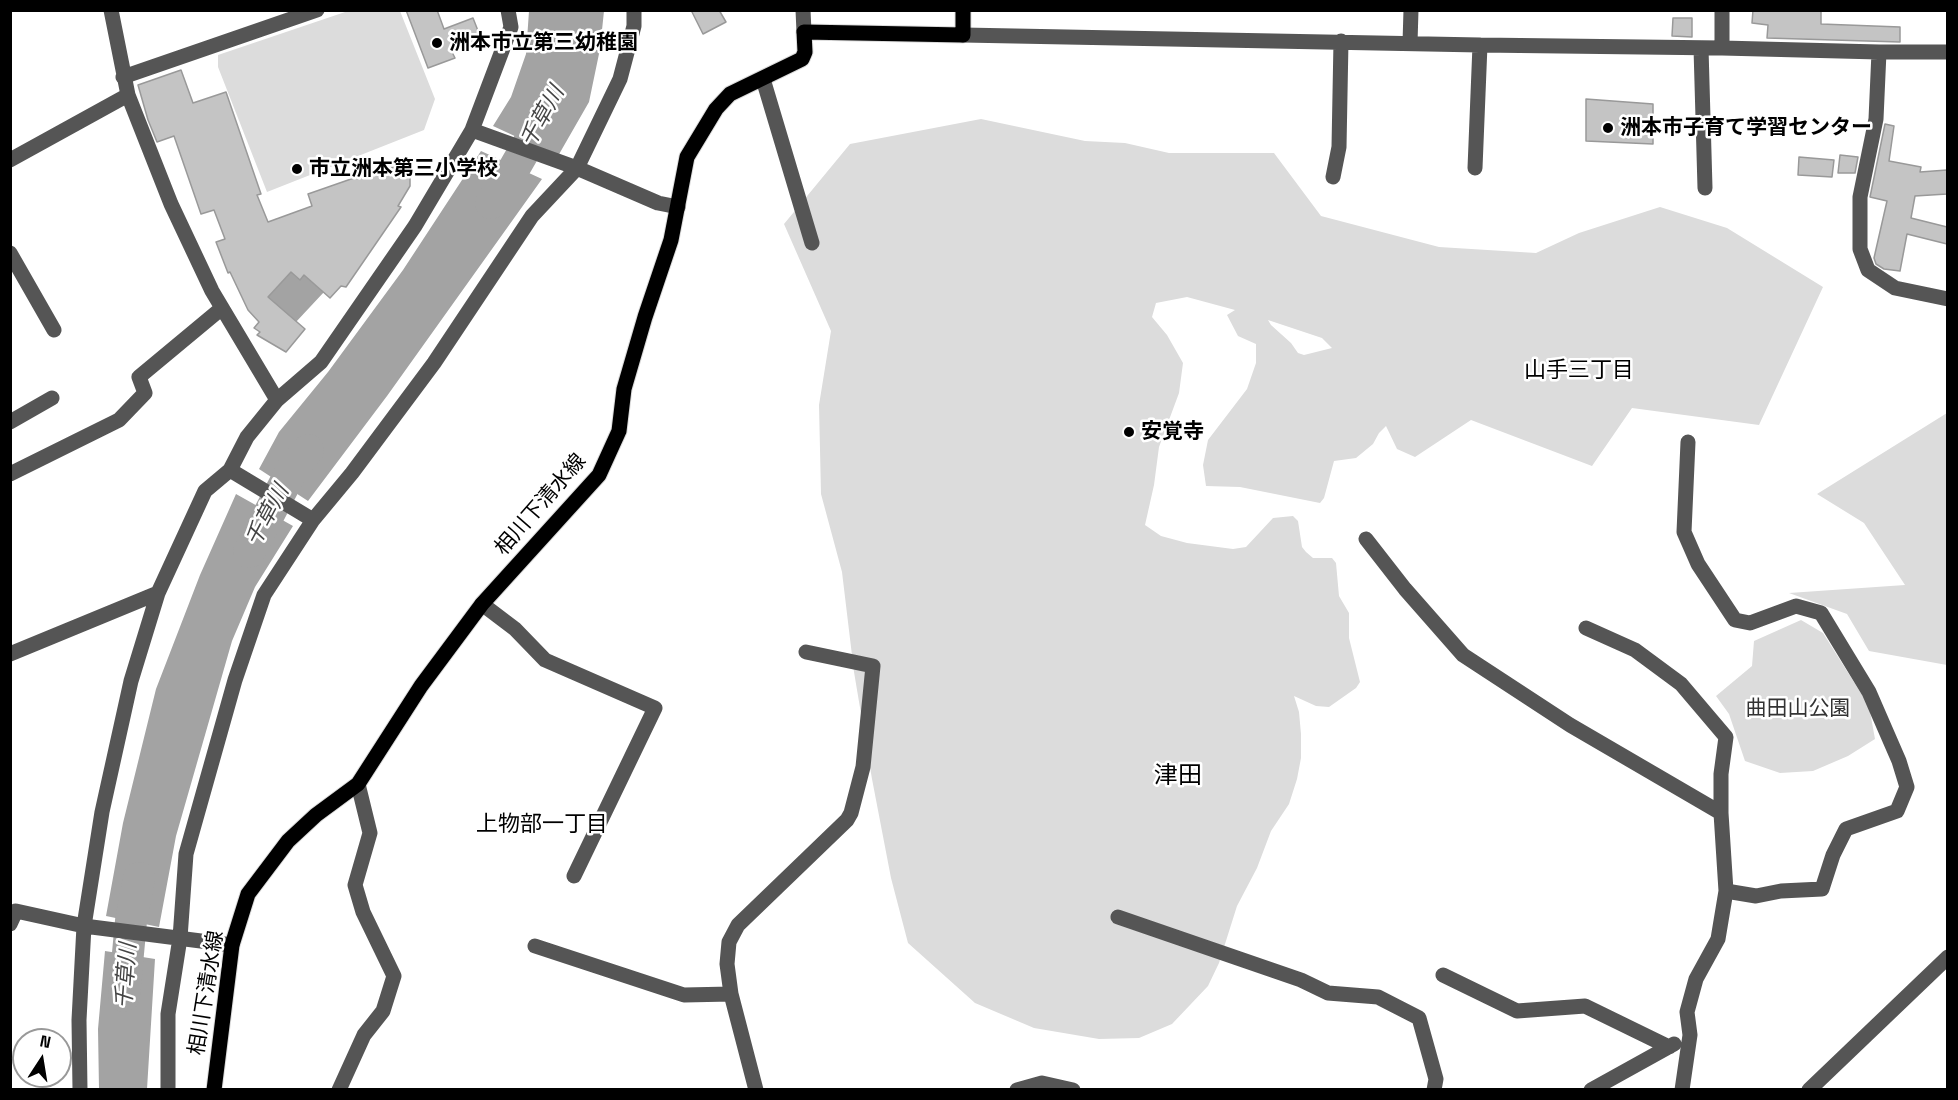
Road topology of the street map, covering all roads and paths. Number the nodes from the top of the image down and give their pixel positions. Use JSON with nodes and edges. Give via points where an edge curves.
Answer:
{"nodes":[{"id":1,"x":111,"y":10,"type":"edge"},
{"id":2,"x":317,"y":10,"type":"edge"},
{"id":3,"x":508,"y":10,"type":"edge"},
{"id":4,"x":634,"y":10,"type":"edge"},
{"id":5,"x":803,"y":10,"type":"edge"},
{"id":6,"x":963,"y":10,"type":"edge"},
{"id":7,"x":1411,"y":10,"type":"edge"},
{"id":8,"x":1722,"y":10,"type":"edge"},
{"id":9,"x":283,"y":16,"type":"edge"},
{"id":10,"x":804,"y":32,"type":"junction"},
{"id":11,"x":963,"y":35,"type":"junction"},
{"id":12,"x":1341,"y":41,"type":"junction"},
{"id":13,"x":1410,"y":43,"type":"junction"},
{"id":14,"x":1480,"y":45,"type":"junction"},
{"id":15,"x":1701,"y":48,"type":"junction"},
{"id":16,"x":1722,"y":48,"type":"junction"},
{"id":17,"x":1879,"y":52,"type":"junction"},
{"id":18,"x":1947,"y":52,"type":"edge"},
{"id":19,"x":123,"y":77,"type":"junction"},
{"id":20,"x":763,"y":79,"type":"junction"},
{"id":21,"x":128,"y":95,"type":"junction"},
{"id":22,"x":472,"y":130,"type":"junction"},
{"id":23,"x":10,"y":160,"type":"edge"},
{"id":24,"x":577,"y":168,"type":"junction"},
{"id":25,"x":1475,"y":168,"type":"dead end"},
{"id":26,"x":1333,"y":177,"type":"dead end"},
{"id":27,"x":1705,"y":188,"type":"dead end"},
{"id":28,"x":678,"y":207,"type":"junction"},
{"id":29,"x":812,"y":243,"type":"dead end"},
{"id":30,"x":10,"y":253,"type":"edge"},
{"id":31,"x":1947,"y":299,"type":"edge"},
{"id":32,"x":222,"y":308,"type":"junction"},
{"id":33,"x":54,"y":330,"type":"dead end"},
{"id":34,"x":52,"y":398,"type":"dead end"},
{"id":35,"x":278,"y":400,"type":"junction"},
{"id":36,"x":10,"y":422,"type":"edge"},
{"id":37,"x":1688,"y":442,"type":"dead end"},
{"id":38,"x":230,"y":470,"type":"junction"},
{"id":39,"x":10,"y":474,"type":"edge"},
{"id":40,"x":313,"y":520,"type":"junction"},
{"id":41,"x":1366,"y":539,"type":"dead end"},
{"id":42,"x":158,"y":593,"type":"junction"},
{"id":43,"x":482,"y":604,"type":"junction"},
{"id":44,"x":1586,"y":628,"type":"dead end"},
{"id":45,"x":806,"y":652,"type":"dead end"},
{"id":46,"x":10,"y":654,"type":"edge"},
{"id":47,"x":358,"y":784,"type":"junction"},
{"id":48,"x":1721,"y":813,"type":"junction"},
{"id":49,"x":574,"y":876,"type":"dead end"},
{"id":50,"x":1726,"y":891,"type":"junction"},
{"id":51,"x":1118,"y":916,"type":"dead end"},
{"id":52,"x":10,"y":924,"type":"edge"},
{"id":53,"x":84,"y":926,"type":"junction"},
{"id":54,"x":180,"y":938,"type":"junction"},
{"id":55,"x":232,"y":945,"type":"junction"},
{"id":56,"x":535,"y":946,"type":"dead end"},
{"id":57,"x":1947,"y":957,"type":"edge"},
{"id":58,"x":1443,"y":975,"type":"dead end"},
{"id":59,"x":731,"y":994,"type":"junction"},
{"id":60,"x":1690,"y":1035,"type":"junction"},
{"id":61,"x":1669,"y":1047,"type":"junction"},
{"id":62,"x":80,"y":1089,"type":"edge"},
{"id":63,"x":168,"y":1089,"type":"edge"},
{"id":64,"x":214,"y":1089,"type":"edge"},
{"id":65,"x":339,"y":1089,"type":"edge"},
{"id":66,"x":756,"y":1089,"type":"edge"},
{"id":67,"x":1017,"y":1089,"type":"edge"},
{"id":68,"x":1068,"y":1089,"type":"edge"},
{"id":69,"x":1434,"y":1089,"type":"edge"},
{"id":70,"x":1590,"y":1089,"type":"edge"},
{"id":71,"x":1682,"y":1089,"type":"edge"},
{"id":72,"x":1809,"y":1089,"type":"edge"}],
"edges":[{"from":1,"to":19,"type":"street"},
{"from":2,"to":9,"type":"street"},
{"from":3,"to":22,"type":"street","via":[[511,27]]},
{"from":4,"to":24,"type":"street","via":[[634,26],[620,79]]},
{"from":5,"to":10,"type":"street"},
{"from":6,"to":11,"type":"main road"},
{"from":7,"to":13,"type":"street"},
{"from":8,"to":16,"type":"street"},
{"from":9,"to":19,"type":"street"},
{"from":10,"to":11,"type":"main road"},
{"from":10,"to":20,"type":"main road","name":"相川下清水線","via":[[802,59]]},
{"from":11,"to":12,"type":"street"},
{"from":12,"to":13,"type":"street"},
{"from":12,"to":26,"type":"street","via":[[1339,147]]},
{"from":13,"to":14,"type":"street"},
{"from":14,"to":15,"type":"street"},
{"from":14,"to":25,"type":"street"},
{"from":15,"to":16,"type":"street"},
{"from":15,"to":27,"type":"street"},
{"from":16,"to":17,"type":"street"},
{"from":17,"to":18,"type":"street"},
{"from":17,"to":31,"type":"street","via":[[1876,119],[1860,197],[1860,249],[1868,270],[1895,288]]},
{"from":19,"to":21,"type":"street"},
{"from":20,"to":28,"type":"main road","name":"相川下清水線","via":[[730,94],[716,109],[687,157]]},
{"from":20,"to":29,"type":"street"},
{"from":21,"to":23,"type":"street"},
{"from":21,"to":32,"type":"street","via":[[171,204]]},
{"from":22,"to":24,"type":"street"},
{"from":22,"to":35,"type":"street","via":[[415,226],[321,362]]},
{"from":24,"to":28,"type":"street","via":[[658,203]]},
{"from":24,"to":40,"type":"street","via":[[532,216],[434,363]]},
{"from":28,"to":43,"type":"main road","name":"相川下清水線","via":[[672,240],[624,389],[619,431],[599,475]]},
{"from":30,"to":33,"type":"street"},
{"from":32,"to":35,"type":"street"},
{"from":32,"to":39,"type":"street","via":[[139,377],[145,393],[119,420]]},
{"from":34,"to":36,"type":"street"},
{"from":35,"to":38,"type":"street","via":[[247,437]]},
{"from":37,"to":50,"type":"street","via":[[1684,532],[1698,564],[1735,620],[1750,623],[1796,606],[1821,613],[1869,692],[1906,787],[1897,811],[1846,829],[1822,889],[1756,896]]},
{"from":38,"to":40,"type":"street"},
{"from":38,"to":42,"type":"street","via":[[205,491]]},
{"from":40,"to":54,"type":"street","via":[[264,595],[235,680],[186,854]]},
{"from":41,"to":48,"type":"street","via":[[1462,655],[1570,726]]},
{"from":42,"to":46,"type":"street"},
{"from":42,"to":53,"type":"street","via":[[131,681],[102,812]]},
{"from":43,"to":47,"type":"main road","name":"相川下清水線","via":[[421,686]]},
{"from":43,"to":49,"type":"street","via":[[515,629],[545,660],[655,708]]},
{"from":44,"to":48,"type":"street","via":[[1635,650],[1681,684],[1726,737]]},
{"from":45,"to":59,"type":"street","via":[[873,666],[863,766],[847,820],[738,925],[729,942]]},
{"from":47,"to":55,"type":"main road","name":"相川下清水線","via":[[288,841],[248,894]]},
{"from":47,"to":65,"type":"street","via":[[370,833],[355,885],[363,912],[394,976],[383,1011],[364,1035]]},
{"from":48,"to":50,"type":"street"},
{"from":50,"to":60,"type":"street","via":[[1718,939],[1696,980],[1687,1012]]},
{"from":51,"to":69,"type":"street","via":[[1302,980],[1328,993],[1378,997],[1419,1018],[1436,1079]]},
{"from":52,"to":53,"type":"street","via":[[16,911]]},
{"from":53,"to":54,"type":"street"},
{"from":53,"to":62,"type":"street"},
{"from":54,"to":55,"type":"street"},
{"from":54,"to":63,"type":"street","via":[[168,1014]]},
{"from":55,"to":64,"type":"main road","name":"相川下清水線"},
{"from":56,"to":59,"type":"street","via":[[684,995]]},
{"from":57,"to":72,"type":"street"},
{"from":58,"to":61,"type":"street","via":[[1517,1011],[1585,1006]]},
{"from":59,"to":66,"type":"street"},
{"from":60,"to":61,"type":"street"},
{"from":60,"to":71,"type":"street"},
{"from":61,"to":70,"type":"street"},
{"from":67,"to":68,"type":"street","via":[[1042,1083]]}]}
